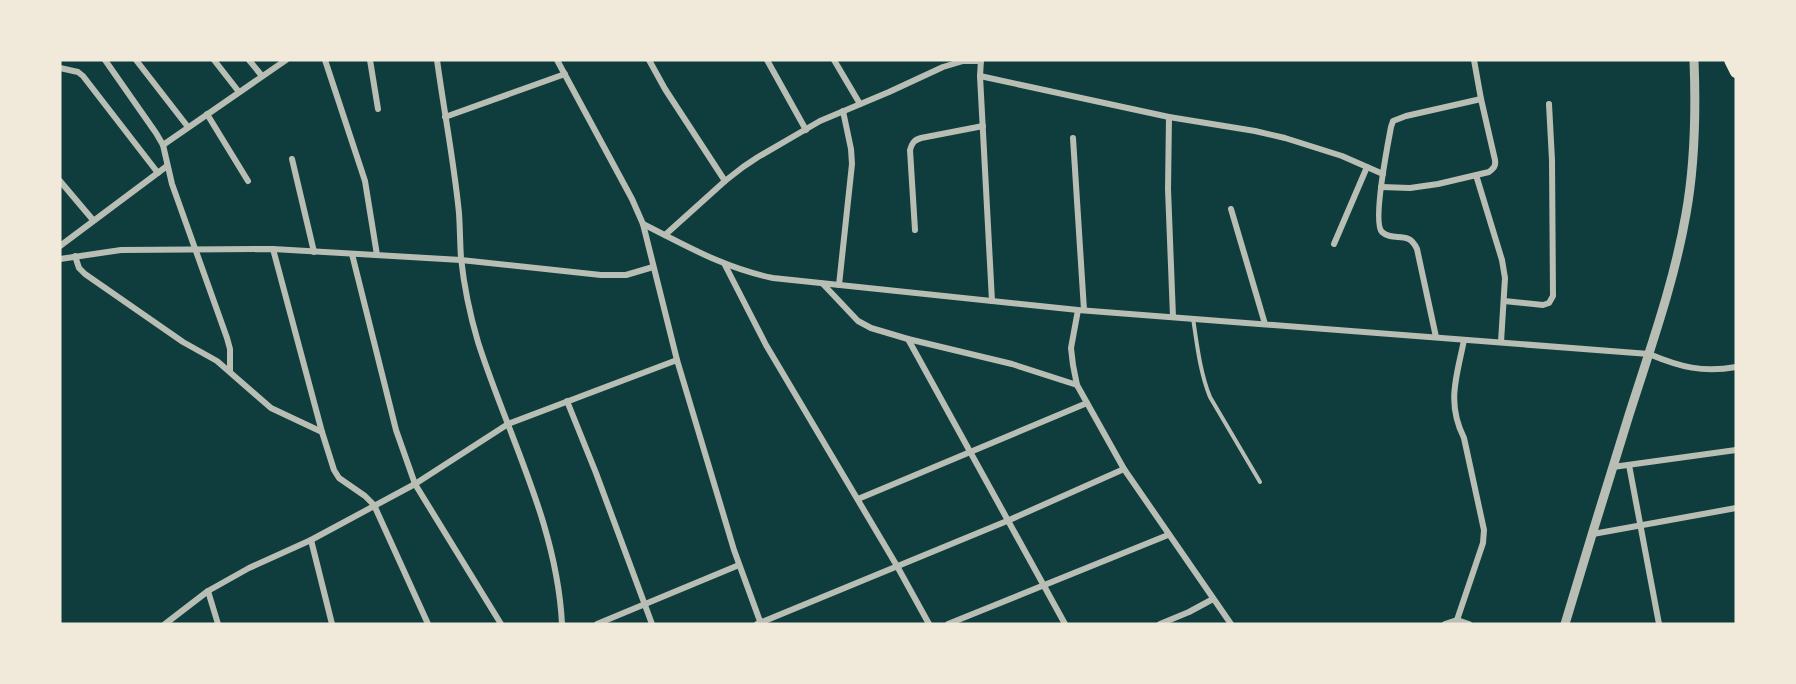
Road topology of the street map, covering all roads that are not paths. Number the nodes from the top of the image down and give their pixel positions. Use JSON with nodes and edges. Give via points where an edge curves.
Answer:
{"nodes":[{"id":1,"x":105,"y":60,"type":"edge"},
{"id":2,"x":136,"y":60,"type":"edge"},
{"id":3,"x":214,"y":60,"type":"edge"},
{"id":4,"x":249,"y":60,"type":"edge"},
{"id":5,"x":286,"y":60,"type":"edge"},
{"id":6,"x":325,"y":60,"type":"edge"},
{"id":7,"x":370,"y":60,"type":"edge"},
{"id":8,"x":437,"y":60,"type":"edge"},
{"id":9,"x":557,"y":60,"type":"edge"},
{"id":10,"x":649,"y":60,"type":"edge"},
{"id":11,"x":767,"y":60,"type":"edge"},
{"id":12,"x":834,"y":60,"type":"edge"},
{"id":13,"x":1474,"y":60,"type":"edge"},
{"id":14,"x":1694,"y":60,"type":"edge"},
{"id":15,"x":1730,"y":60,"type":"edge"},
{"id":16,"x":981,"y":61,"type":"edge"},
{"id":17,"x":60,"y":68,"type":"edge"},
{"id":18,"x":1736,"y":72,"type":"edge"},
{"id":19,"x":565,"y":74,"type":"junction"},
{"id":20,"x":262,"y":76,"type":"junction"},
{"id":21,"x":980,"y":76,"type":"junction"},
{"id":22,"x":239,"y":92,"type":"junction"},
{"id":23,"x":1481,"y":99,"type":"junction"},
{"id":24,"x":860,"y":104,"type":"junction"},
{"id":25,"x":1549,"y":104,"type":"dead end"},
{"id":26,"x":378,"y":108,"type":"dead end"},
{"id":27,"x":843,"y":111,"type":"junction"},
{"id":28,"x":207,"y":114,"type":"junction"},
{"id":29,"x":445,"y":117,"type":"junction"},
{"id":30,"x":1169,"y":117,"type":"junction"},
{"id":31,"x":983,"y":126,"type":"junction"},
{"id":32,"x":188,"y":127,"type":"junction"},
{"id":33,"x":806,"y":130,"type":"junction"},
{"id":34,"x":1073,"y":138,"type":"dead end"},
{"id":35,"x":163,"y":145,"type":"junction"},
{"id":36,"x":292,"y":159,"type":"dead end"},
{"id":37,"x":167,"y":166,"type":"junction"},
{"id":38,"x":1367,"y":167,"type":"junction"},
{"id":39,"x":158,"y":173,"type":"junction"},
{"id":40,"x":1383,"y":174,"type":"junction"},
{"id":41,"x":1476,"y":175,"type":"junction"},
{"id":42,"x":60,"y":181,"type":"edge"},
{"id":43,"x":725,"y":181,"type":"junction"},
{"id":44,"x":249,"y":182,"type":"dead end"},
{"id":45,"x":1381,"y":187,"type":"junction"},
{"id":46,"x":1232,"y":209,"type":"dead end"},
{"id":47,"x":93,"y":220,"type":"junction"},
{"id":48,"x":643,"y":224,"type":"junction"},
{"id":49,"x":915,"y":230,"type":"dead end"},
{"id":50,"x":665,"y":235,"type":"junction"},
{"id":51,"x":1334,"y":244,"type":"dead end"},
{"id":52,"x":60,"y":246,"type":"edge"},
{"id":53,"x":196,"y":249,"type":"junction"},
{"id":54,"x":273,"y":249,"type":"junction"},
{"id":55,"x":314,"y":252,"type":"junction"},
{"id":56,"x":352,"y":254,"type":"junction"},
{"id":57,"x":377,"y":255,"type":"junction"},
{"id":58,"x":75,"y":256,"type":"junction"},
{"id":59,"x":60,"y":259,"type":"edge"},
{"id":60,"x":461,"y":260,"type":"junction"},
{"id":61,"x":725,"y":265,"type":"junction"},
{"id":62,"x":653,"y":267,"type":"junction"},
{"id":63,"x":822,"y":284,"type":"junction"},
{"id":64,"x":839,"y":285,"type":"junction"},
{"id":65,"x":992,"y":301,"type":"junction"},
{"id":66,"x":1504,"y":301,"type":"junction"},
{"id":67,"x":1081,"y":310,"type":"junction"},
{"id":68,"x":1173,"y":317,"type":"junction"},
{"id":69,"x":1193,"y":318,"type":"junction"},
{"id":70,"x":1265,"y":324,"type":"junction"},
{"id":71,"x":1436,"y":337,"type":"junction"},
{"id":72,"x":908,"y":339,"type":"junction"},
{"id":73,"x":1464,"y":340,"type":"junction"},
{"id":74,"x":1501,"y":342,"type":"junction"},
{"id":75,"x":1649,"y":354,"type":"junction"},
{"id":76,"x":677,"y":360,"type":"junction"},
{"id":77,"x":1736,"y":367,"type":"edge"},
{"id":78,"x":230,"y":371,"type":"junction"},
{"id":79,"x":1077,"y":385,"type":"junction"},
{"id":80,"x":567,"y":401,"type":"junction"},
{"id":81,"x":1087,"y":403,"type":"junction"},
{"id":82,"x":508,"y":424,"type":"junction"},
{"id":83,"x":322,"y":432,"type":"junction"},
{"id":84,"x":969,"y":451,"type":"junction"},
{"id":85,"x":1736,"y":452,"type":"edge"},
{"id":86,"x":1629,"y":465,"type":"junction"},
{"id":87,"x":1613,"y":467,"type":"junction"},
{"id":88,"x":1124,"y":469,"type":"junction"},
{"id":89,"x":1260,"y":482,"type":"dead end"},
{"id":90,"x":415,"y":484,"type":"junction"},
{"id":91,"x":858,"y":499,"type":"junction"},
{"id":92,"x":374,"y":505,"type":"junction"},
{"id":93,"x":1736,"y":508,"type":"edge"},
{"id":94,"x":1007,"y":521,"type":"junction"},
{"id":95,"x":1640,"y":525,"type":"junction"},
{"id":96,"x":1168,"y":534,"type":"junction"},
{"id":97,"x":1593,"y":534,"type":"junction"},
{"id":98,"x":311,"y":540,"type":"junction"},
{"id":99,"x":739,"y":565,"type":"junction"},
{"id":100,"x":897,"y":566,"type":"junction"},
{"id":101,"x":1042,"y":584,"type":"junction"},
{"id":102,"x":208,"y":591,"type":"junction"},
{"id":103,"x":1213,"y":599,"type":"junction"},
{"id":104,"x":645,"y":605,"type":"junction"},
{"id":105,"x":1457,"y":620,"type":"junction"},
{"id":106,"x":759,"y":623,"type":"edge"},
{"id":107,"x":165,"y":624,"type":"edge"},
{"id":108,"x":218,"y":624,"type":"edge"},
{"id":109,"x":332,"y":624,"type":"edge"},
{"id":110,"x":428,"y":624,"type":"edge"},
{"id":111,"x":501,"y":624,"type":"edge"},
{"id":112,"x":562,"y":624,"type":"edge"},
{"id":113,"x":597,"y":624,"type":"edge"},
{"id":114,"x":652,"y":624,"type":"edge"},
{"id":115,"x":929,"y":624,"type":"edge"},
{"id":116,"x":948,"y":624,"type":"edge"},
{"id":117,"x":1065,"y":624,"type":"edge"},
{"id":118,"x":1160,"y":624,"type":"edge"},
{"id":119,"x":1231,"y":624,"type":"edge"},
{"id":120,"x":1445,"y":624,"type":"edge"},
{"id":121,"x":1469,"y":624,"type":"edge"},
{"id":122,"x":1565,"y":624,"type":"edge"},
{"id":123,"x":1659,"y":624,"type":"edge"}],
"edges":[{"from":1,"to":35,"type":"street"},
{"from":2,"to":32,"type":"street"},
{"from":3,"to":22,"type":"street"},
{"from":4,"to":20,"type":"street"},
{"from":5,"to":20,"type":"street"},
{"from":6,"to":57,"type":"street","via":[[365,181]]},
{"from":7,"to":26,"type":"street"},
{"from":8,"to":29,"type":"street"},
{"from":9,"to":19,"type":"street"},
{"from":10,"to":43,"type":"street"},
{"from":11,"to":33,"type":"street"},
{"from":12,"to":24,"type":"street"},
{"from":13,"to":23,"type":"street"},
{"from":14,"to":75,"type":"street","via":[[1692,173],[1678,252]]},
{"from":15,"to":18,"type":"main road"},
{"from":16,"to":21,"type":"street"},
{"from":16,"to":24,"type":"street","via":[[953,63]]},
{"from":17,"to":39,"type":"street","via":[[83,76]]},
{"from":19,"to":29,"type":"street"},
{"from":19,"to":48,"type":"street"},
{"from":20,"to":22,"type":"street"},
{"from":21,"to":30,"type":"street"},
{"from":21,"to":31,"type":"street"},
{"from":22,"to":28,"type":"street"},
{"from":23,"to":40,"type":"street","via":[[1393,122]]},
{"from":23,"to":41,"type":"street","via":[[1496,165]]},
{"from":24,"to":27,"type":"street"},
{"from":25,"to":66,"type":"street","via":[[1553,296],[1543,305]]},
{"from":27,"to":33,"type":"street"},
{"from":27,"to":64,"type":"street","via":[[852,164]]},
{"from":28,"to":32,"type":"street"},
{"from":28,"to":44,"type":"street"},
{"from":29,"to":60,"type":"street","via":[[459,212]]},
{"from":30,"to":38,"type":"street","via":[[1285,138]]},
{"from":30,"to":68,"type":"street"},
{"from":31,"to":49,"type":"street","via":[[921,138],[911,145]]},
{"from":31,"to":65,"type":"street"},
{"from":32,"to":35,"type":"street"},
{"from":33,"to":43,"type":"street"},
{"from":34,"to":67,"type":"street"},
{"from":35,"to":37,"type":"street"},
{"from":36,"to":55,"type":"street"},
{"from":37,"to":39,"type":"street"},
{"from":37,"to":53,"type":"street"},
{"from":38,"to":40,"type":"street"},
{"from":38,"to":51,"type":"street"},
{"from":39,"to":47,"type":"street"},
{"from":40,"to":45,"type":"street"},
{"from":41,"to":45,"type":"street","via":[[1429,186]]},
{"from":41,"to":66,"type":"street","via":[[1502,260]]},
{"from":42,"to":47,"type":"street"},
{"from":43,"to":50,"type":"street"},
{"from":45,"to":71,"type":"street","via":[[1379,228],[1389,236],[1414,242]]},
{"from":46,"to":70,"type":"street"},
{"from":47,"to":52,"type":"street"},
{"from":48,"to":50,"type":"street"},
{"from":48,"to":62,"type":"street"},
{"from":50,"to":61,"type":"street"},
{"from":53,"to":54,"type":"street"},
{"from":53,"to":58,"type":"street","via":[[121,250]]},
{"from":53,"to":78,"type":"street","via":[[227,338]]},
{"from":54,"to":55,"type":"street"},
{"from":54,"to":83,"type":"street"},
{"from":55,"to":56,"type":"street"},
{"from":56,"to":57,"type":"street"},
{"from":56,"to":90,"type":"street","via":[[396,430]]},
{"from":57,"to":60,"type":"street"},
{"from":58,"to":59,"type":"street"},
{"from":58,"to":78,"type":"street","via":[[85,274]]},
{"from":60,"to":62,"type":"street","via":[[601,275]]},
{"from":60,"to":82,"type":"street","via":[[478,343]]},
{"from":61,"to":63,"type":"street","via":[[747,273]]},
{"from":61,"to":91,"type":"street","via":[[766,345]]},
{"from":62,"to":76,"type":"street"},
{"from":63,"to":64,"type":"street"},
{"from":63,"to":72,"type":"street","via":[[858,321]]},
{"from":64,"to":65,"type":"street"},
{"from":65,"to":67,"type":"street"},
{"from":66,"to":74,"type":"street"},
{"from":67,"to":68,"type":"street"},
{"from":67,"to":79,"type":"street","via":[[1071,348]]},
{"from":68,"to":69,"type":"street"},
{"from":69,"to":70,"type":"street"},
{"from":69,"to":89,"type":"lane","via":[[1208,390]]},
{"from":70,"to":71,"type":"street"},
{"from":71,"to":73,"type":"street"},
{"from":72,"to":79,"type":"street","via":[[1012,364]]},
{"from":72,"to":84,"type":"street"},
{"from":73,"to":74,"type":"street"},
{"from":73,"to":105,"type":"street","via":[[1453,397],[1454,412],[1464,438],[1484,530]]},
{"from":74,"to":75,"type":"street"},
{"from":75,"to":77,"type":"street","via":[[1691,368]]},
{"from":75,"to":87,"type":"street"},
{"from":76,"to":80,"type":"street"},
{"from":76,"to":99,"type":"street"},
{"from":78,"to":83,"type":"street","via":[[271,408]]},
{"from":79,"to":81,"type":"street"},
{"from":80,"to":82,"type":"street"},
{"from":80,"to":104,"type":"street"},
{"from":81,"to":84,"type":"street"},
{"from":81,"to":88,"type":"street"},
{"from":82,"to":90,"type":"street"},
{"from":82,"to":112,"type":"street","via":[[550,543]]},
{"from":83,"to":92,"type":"street","via":[[339,478]]},
{"from":84,"to":91,"type":"street"},
{"from":84,"to":94,"type":"street"},
{"from":85,"to":86,"type":"street"},
{"from":86,"to":87,"type":"street"},
{"from":86,"to":95,"type":"street"},
{"from":87,"to":97,"type":"street"},
{"from":88,"to":94,"type":"street"},
{"from":88,"to":96,"type":"street"},
{"from":90,"to":92,"type":"street"},
{"from":90,"to":111,"type":"street"},
{"from":91,"to":100,"type":"street"},
{"from":92,"to":98,"type":"street"},
{"from":92,"to":110,"type":"street"},
{"from":93,"to":95,"type":"street"},
{"from":94,"to":100,"type":"street"},
{"from":94,"to":101,"type":"street"},
{"from":95,"to":97,"type":"street"},
{"from":95,"to":123,"type":"street"},
{"from":96,"to":101,"type":"street"},
{"from":96,"to":103,"type":"street"},
{"from":97,"to":122,"type":"street"},
{"from":98,"to":102,"type":"street"},
{"from":98,"to":109,"type":"street"},
{"from":99,"to":104,"type":"street"},
{"from":99,"to":106,"type":"street"},
{"from":100,"to":106,"type":"street"},
{"from":100,"to":115,"type":"street"},
{"from":101,"to":116,"type":"street"},
{"from":101,"to":117,"type":"street"},
{"from":102,"to":107,"type":"street"},
{"from":102,"to":108,"type":"street"},
{"from":103,"to":118,"type":"street"},
{"from":103,"to":119,"type":"street"},
{"from":104,"to":113,"type":"street"},
{"from":104,"to":114,"type":"street"},
{"from":105,"to":120,"type":"street"},
{"from":105,"to":121,"type":"street"}]}
